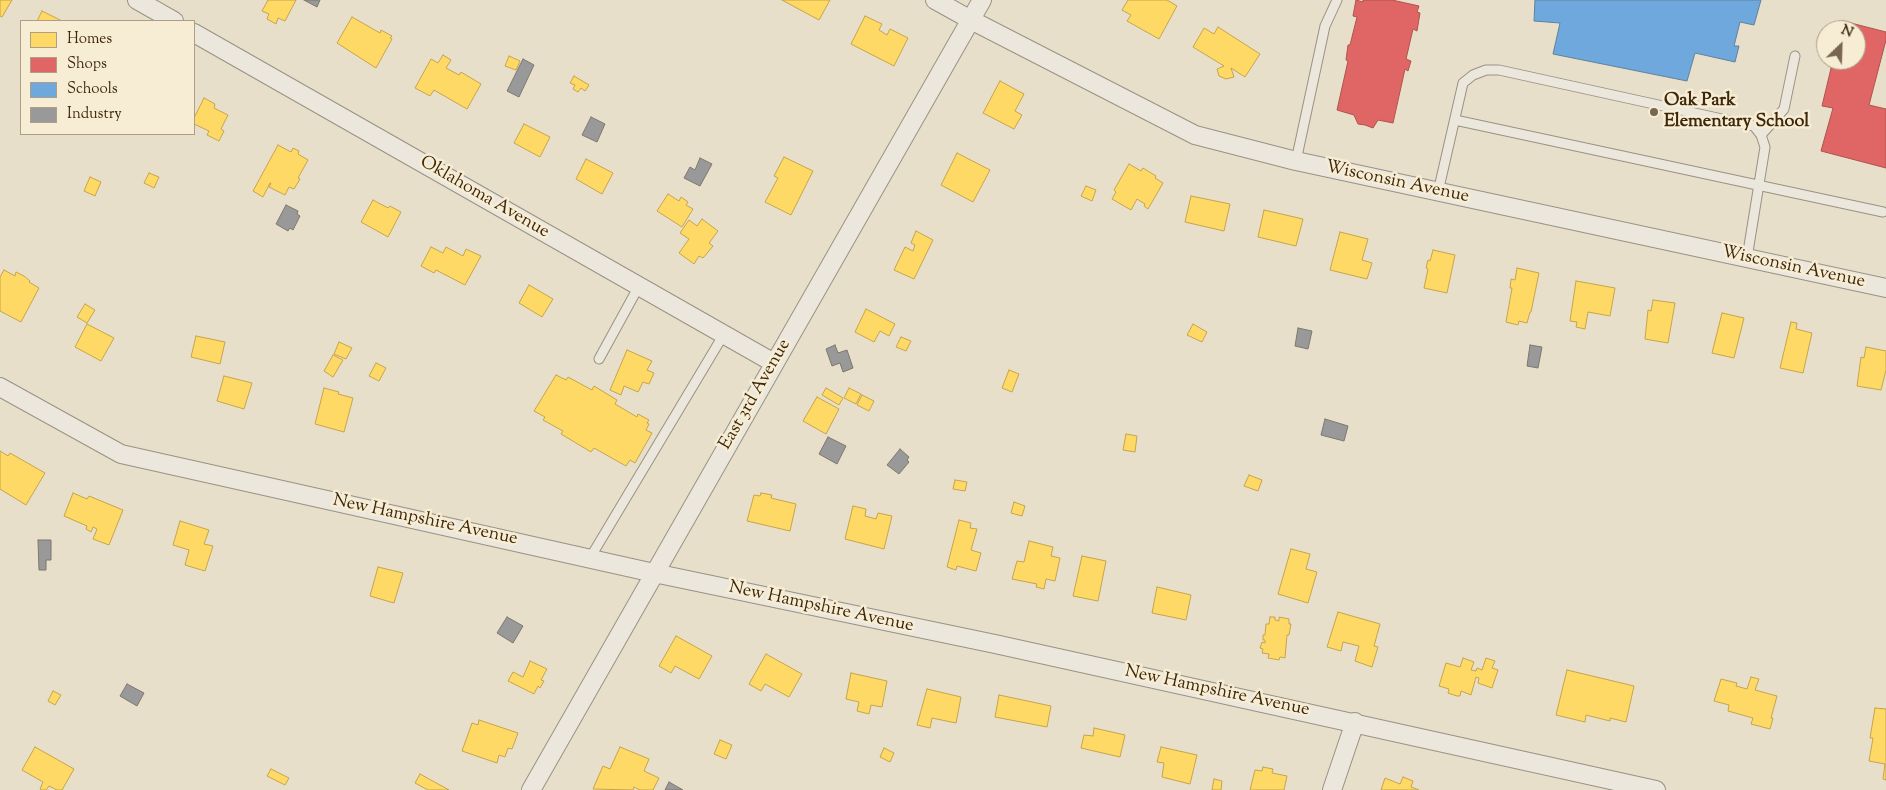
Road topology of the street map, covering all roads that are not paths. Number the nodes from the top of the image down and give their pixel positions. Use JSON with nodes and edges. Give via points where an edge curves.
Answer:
{"nodes":[{"id":1,"x":136,"y":0,"type":"edge"},
{"id":2,"x":936,"y":0,"type":"edge"},
{"id":3,"x":982,"y":0,"type":"edge"},
{"id":4,"x":1337,"y":0,"type":"edge"},
{"id":5,"x":172,"y":20,"type":"edge"},
{"id":6,"x":971,"y":20,"type":"junction"},
{"id":7,"x":195,"y":34,"type":"edge"},
{"id":8,"x":1795,"y":56,"type":"dead end"},
{"id":9,"x":1455,"y":120,"type":"junction"},
{"id":10,"x":1761,"y":135,"type":"junction"},
{"id":11,"x":1296,"y":161,"type":"junction"},
{"id":12,"x":1760,"y":184,"type":"junction"},
{"id":13,"x":1438,"y":192,"type":"junction"},
{"id":14,"x":1883,"y":212,"type":"dead end"},
{"id":15,"x":1747,"y":258,"type":"junction"},
{"id":16,"x":639,"y":286,"type":"junction"},
{"id":17,"x":1886,"y":288,"type":"edge"},
{"id":18,"x":724,"y":334,"type":"junction"},
{"id":19,"x":599,"y":359,"type":"dead end"},
{"id":20,"x":774,"y":363,"type":"junction"},
{"id":21,"x":0,"y":387,"type":"edge"},
{"id":22,"x":590,"y":558,"type":"junction"},
{"id":23,"x":654,"y":573,"type":"junction"},
{"id":24,"x":1355,"y":722,"type":"junction"},
{"id":25,"x":530,"y":790,"type":"edge"},
{"id":26,"x":1332,"y":790,"type":"edge"},
{"id":27,"x":1656,"y":790,"type":"edge"}],
"edges":[{"from":1,"to":5,"type":"street"},
{"from":2,"to":6,"type":"street","name":"Wisconsin Avenue"},
{"from":3,"to":6,"type":"street","name":"East 3rd Avenue"},
{"from":4,"to":11,"type":"lane","via":[[1325,26]]},
{"from":6,"to":11,"type":"street","name":"Wisconsin Avenue","via":[[1195,135]]},
{"from":6,"to":20,"type":"street","name":"East 3rd Avenue"},
{"from":7,"to":16,"type":"street","name":"Oklahoma Avenue"},
{"from":8,"to":10,"type":"lane","via":[[1784,109]]},
{"from":9,"to":10,"type":"lane","via":[[1463,83],[1486,70],[1499,70],[1754,126]]},
{"from":9,"to":12,"type":"lane"},
{"from":9,"to":13,"type":"lane"},
{"from":10,"to":12,"type":"lane","via":[[1765,147]]},
{"from":11,"to":13,"type":"street","name":"Wisconsin Avenue"},
{"from":12,"to":14,"type":"lane"},
{"from":12,"to":15,"type":"lane"},
{"from":13,"to":15,"type":"street","name":"Wisconsin Avenue"},
{"from":15,"to":17,"type":"street","name":"Wisconsin Avenue"},
{"from":16,"to":18,"type":"street","name":"Oklahoma Avenue"},
{"from":16,"to":19,"type":"lane"},
{"from":18,"to":20,"type":"street","name":"Oklahoma Avenue"},
{"from":18,"to":22,"type":"lane"},
{"from":20,"to":23,"type":"street","name":"East 3rd Avenue"},
{"from":21,"to":22,"type":"street","name":"New Hampshire Avenue","via":[[120,454]]},
{"from":22,"to":23,"type":"street","name":"New Hampshire Avenue"},
{"from":23,"to":24,"type":"street","name":"New Hampshire Avenue"},
{"from":23,"to":25,"type":"street","name":"East 3rd Avenue"},
{"from":24,"to":26,"type":"street"},
{"from":24,"to":27,"type":"street","name":"New Hampshire Avenue"}]}
